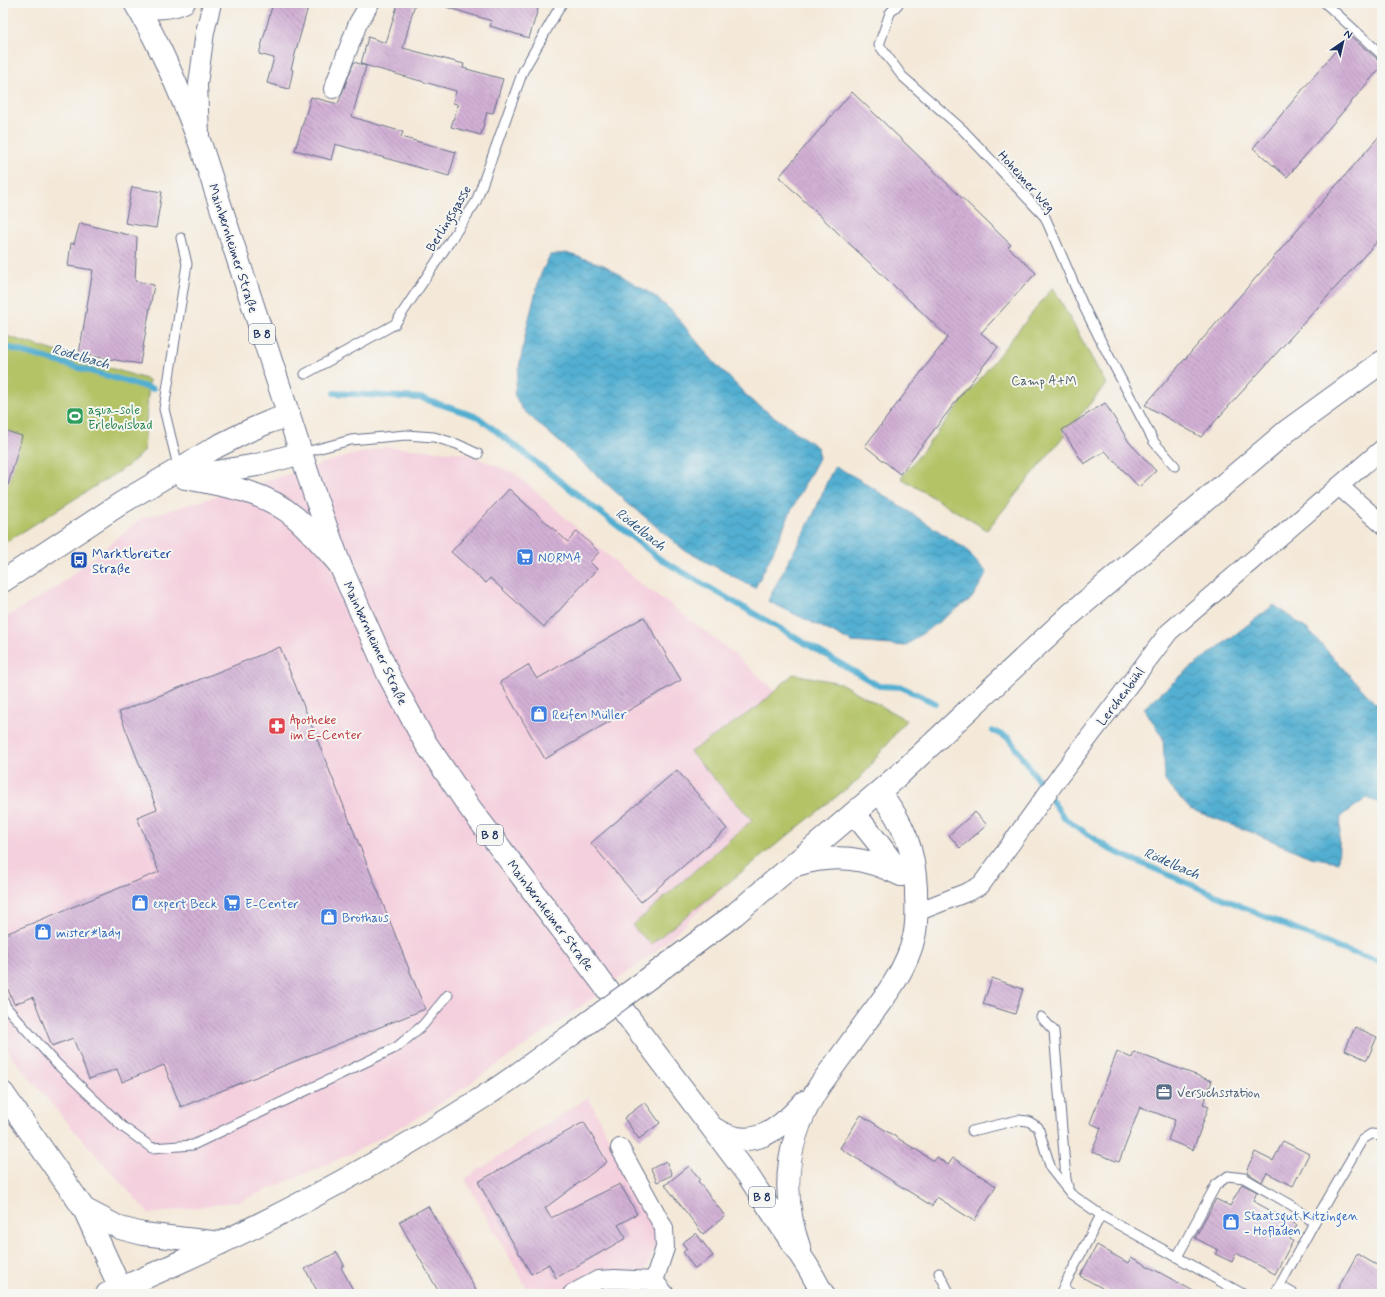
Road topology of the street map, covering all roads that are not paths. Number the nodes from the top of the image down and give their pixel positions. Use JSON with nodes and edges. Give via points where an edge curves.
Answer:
{"nodes":[{"id":1,"x":186,"y":3,"type":"edge"},
{"id":2,"x":212,"y":3,"type":"edge"},
{"id":3,"x":370,"y":3,"type":"edge"},
{"id":4,"x":562,"y":3,"type":"edge"},
{"id":5,"x":899,"y":3,"type":"edge"},
{"id":6,"x":1325,"y":3,"type":"edge"},
{"id":7,"x":138,"y":5,"type":"edge"},
{"id":8,"x":1382,"y":55,"type":"edge"},
{"id":9,"x":333,"y":89,"type":"dead end"},
{"id":10,"x":201,"y":146,"type":"junction"},
{"id":11,"x":181,"y":238,"type":"dead end"},
{"id":12,"x":1382,"y":362,"type":"edge"},
{"id":13,"x":305,"y":374,"type":"dead end"},
{"id":14,"x":288,"y":415,"type":"junction"},
{"id":15,"x":1382,"y":450,"type":"edge"},
{"id":16,"x":302,"y":453,"type":"junction"},
{"id":17,"x":478,"y":454,"type":"dead end"},
{"id":18,"x":1175,"y":466,"type":"dead end"},
{"id":19,"x":182,"y":473,"type":"junction"},
{"id":20,"x":1340,"y":487,"type":"junction"},
{"id":21,"x":1382,"y":524,"type":"edge"},
{"id":22,"x":340,"y":565,"type":"junction"},
{"id":23,"x":6,"y":580,"type":"edge"},
{"id":24,"x":879,"y":792,"type":"junction"},
{"id":25,"x":854,"y":813,"type":"junction"},
{"id":26,"x":792,"y":866,"type":"junction"},
{"id":27,"x":901,"y":875,"type":"junction"},
{"id":28,"x":916,"y":906,"type":"junction"},
{"id":29,"x":448,"y":995,"type":"dead end"},
{"id":30,"x":3,"y":1000,"type":"edge"},
{"id":31,"x":1041,"y":1016,"type":"dead end"},
{"id":32,"x":820,"y":1086,"type":"junction"},
{"id":33,"x":3,"y":1093,"type":"edge"},
{"id":34,"x":713,"y":1128,"type":"junction"},
{"id":35,"x":972,"y":1131,"type":"dead end"},
{"id":36,"x":1382,"y":1135,"type":"edge"},
{"id":37,"x":620,"y":1148,"type":"dead end"},
{"id":38,"x":1071,"y":1194,"type":"junction"},
{"id":39,"x":84,"y":1209,"type":"junction"},
{"id":40,"x":1101,"y":1214,"type":"junction"},
{"id":41,"x":1314,"y":1223,"type":"junction"},
{"id":42,"x":222,"y":1243,"type":"junction"},
{"id":43,"x":1177,"y":1257,"type":"junction"},
{"id":44,"x":808,"y":1267,"type":"junction"},
{"id":45,"x":939,"y":1273,"type":"dead end"},
{"id":46,"x":660,"y":1288,"type":"edge"},
{"id":47,"x":1278,"y":1290,"type":"edge"},
{"id":48,"x":114,"y":1291,"type":"edge"},
{"id":49,"x":1061,"y":1292,"type":"edge"},
{"id":50,"x":572,"y":1294,"type":"edge"},
{"id":51,"x":823,"y":1294,"type":"edge"},
{"id":52,"x":950,"y":1294,"type":"edge"},
{"id":53,"x":1072,"y":1294,"type":"edge"},
{"id":54,"x":1243,"y":1294,"type":"edge"},
{"id":55,"x":1294,"y":1294,"type":"edge"}],
"edges":[{"from":1,"to":7,"type":"street","name":"Mainbernheimer Straße","via":[[156,10]]},
{"from":2,"to":10,"type":"street","name":"Mainbernheimer Straße","via":[[198,84]]},
{"from":3,"to":9,"type":"street","via":[[358,23]]},
{"from":4,"to":13,"type":"lane","name":"Berlingsgasse","via":[[522,71],[476,202],[395,324]]},
{"from":5,"to":18,"type":"lane","name":"Hoheimer Weg","via":[[890,13],[879,45],[902,76],[962,129],[1045,217],[1108,355],[1154,442]]},
{"from":6,"to":8,"type":"lane"},
{"from":7,"to":10,"type":"main road","name":"Mainbernheimer Straße","number":"B 8","via":[[170,69]]},
{"from":10,"to":14,"type":"main road","name":"Mainbernheimer Straße","number":"B 8"},
{"from":11,"to":19,"type":"lane","via":[[187,264],[164,409]]},
{"from":12,"to":24,"type":"main road","via":[[1287,431],[1082,605]]},
{"from":14,"to":16,"type":"main road","name":"Mainbernheimer Straße","number":"B 8"},
{"from":14,"to":19,"type":"main road","via":[[216,447]]},
{"from":15,"to":20,"type":"street","name":"Lerchenbühl"},
{"from":16,"to":17,"type":"lane","via":[[351,440],[406,435],[434,437]]},
{"from":16,"to":19,"type":"main road","via":[[257,465]]},
{"from":16,"to":22,"type":"main road","name":"Mainbernheimer Straße","number":"B 8"},
{"from":19,"to":22,"type":"main road","via":[[238,488],[268,500],[295,518]]},
{"from":19,"to":23,"type":"main road","via":[[158,482],[124,502]]},
{"from":20,"to":21,"type":"street"},
{"from":20,"to":28,"type":"street","name":"Lerchenbühl","via":[[1169,632],[981,885],[970,891]]},
{"from":22,"to":34,"type":"main road","name":"Mainbernheimer Straße","number":"B 8","via":[[389,676],[425,742],[470,808]]},
{"from":24,"to":25,"type":"main road"},
{"from":24,"to":28,"type":"main road","via":[[903,827],[912,853]]},
{"from":25,"to":26,"type":"main road"},
{"from":25,"to":27,"type":"main road"},
{"from":26,"to":27,"type":"main road","via":[[824,858],[856,859],[882,866]]},
{"from":26,"to":42,"type":"main road","bridge":true,"via":[[734,915],[486,1096],[319,1194]]},
{"from":27,"to":28,"type":"main road"},
{"from":28,"to":32,"type":"main road","via":[[917,925],[910,952],[894,983]]},
{"from":29,"to":30,"type":"lane","via":[[423,1025],[397,1047],[193,1146],[152,1148],[123,1127],[56,1063],[6,1007]]},
{"from":31,"to":38,"type":"lane","via":[[1054,1032],[1066,1179]]},
{"from":32,"to":34,"type":"main road","via":[[776,1130],[758,1138],[735,1138]]},
{"from":32,"to":44,"type":"main road","via":[[802,1117],[792,1147],[788,1172],[791,1218]]},
{"from":33,"to":39,"type":"main road"},
{"from":34,"to":44,"type":"main road","name":"Mainbernheimer Straße","number":"B 8","via":[[748,1174]]},
{"from":35,"to":38,"type":"lane","via":[[1018,1120],[1028,1121],[1038,1127],[1051,1169]]},
{"from":36,"to":41,"type":"lane","via":[[1371,1134],[1362,1140]]},
{"from":37,"to":46,"type":"street","via":[[664,1228],[666,1248]]},
{"from":38,"to":40,"type":"lane"},
{"from":39,"to":42,"type":"main road","via":[[120,1228],[143,1234]]},
{"from":39,"to":48,"type":"main road"},
{"from":40,"to":43,"type":"lane"},
{"from":40,"to":49,"type":"lane"},
{"from":41,"to":43,"type":"lane","via":[[1293,1206],[1244,1178],[1228,1176],[1216,1185]]},
{"from":41,"to":47,"type":"lane"},
{"from":42,"to":48,"type":"main road"},
{"from":43,"to":54,"type":"lane"},
{"from":44,"to":51,"type":"main road","name":"Mainbernheimer Straße","number":"B 8"},
{"from":45,"to":52,"type":"lane"},
{"from":46,"to":50,"type":"street","via":[[616,1279],[598,1280]]},
{"from":47,"to":55,"type":"lane"},
{"from":49,"to":53,"type":"lane"}]}
